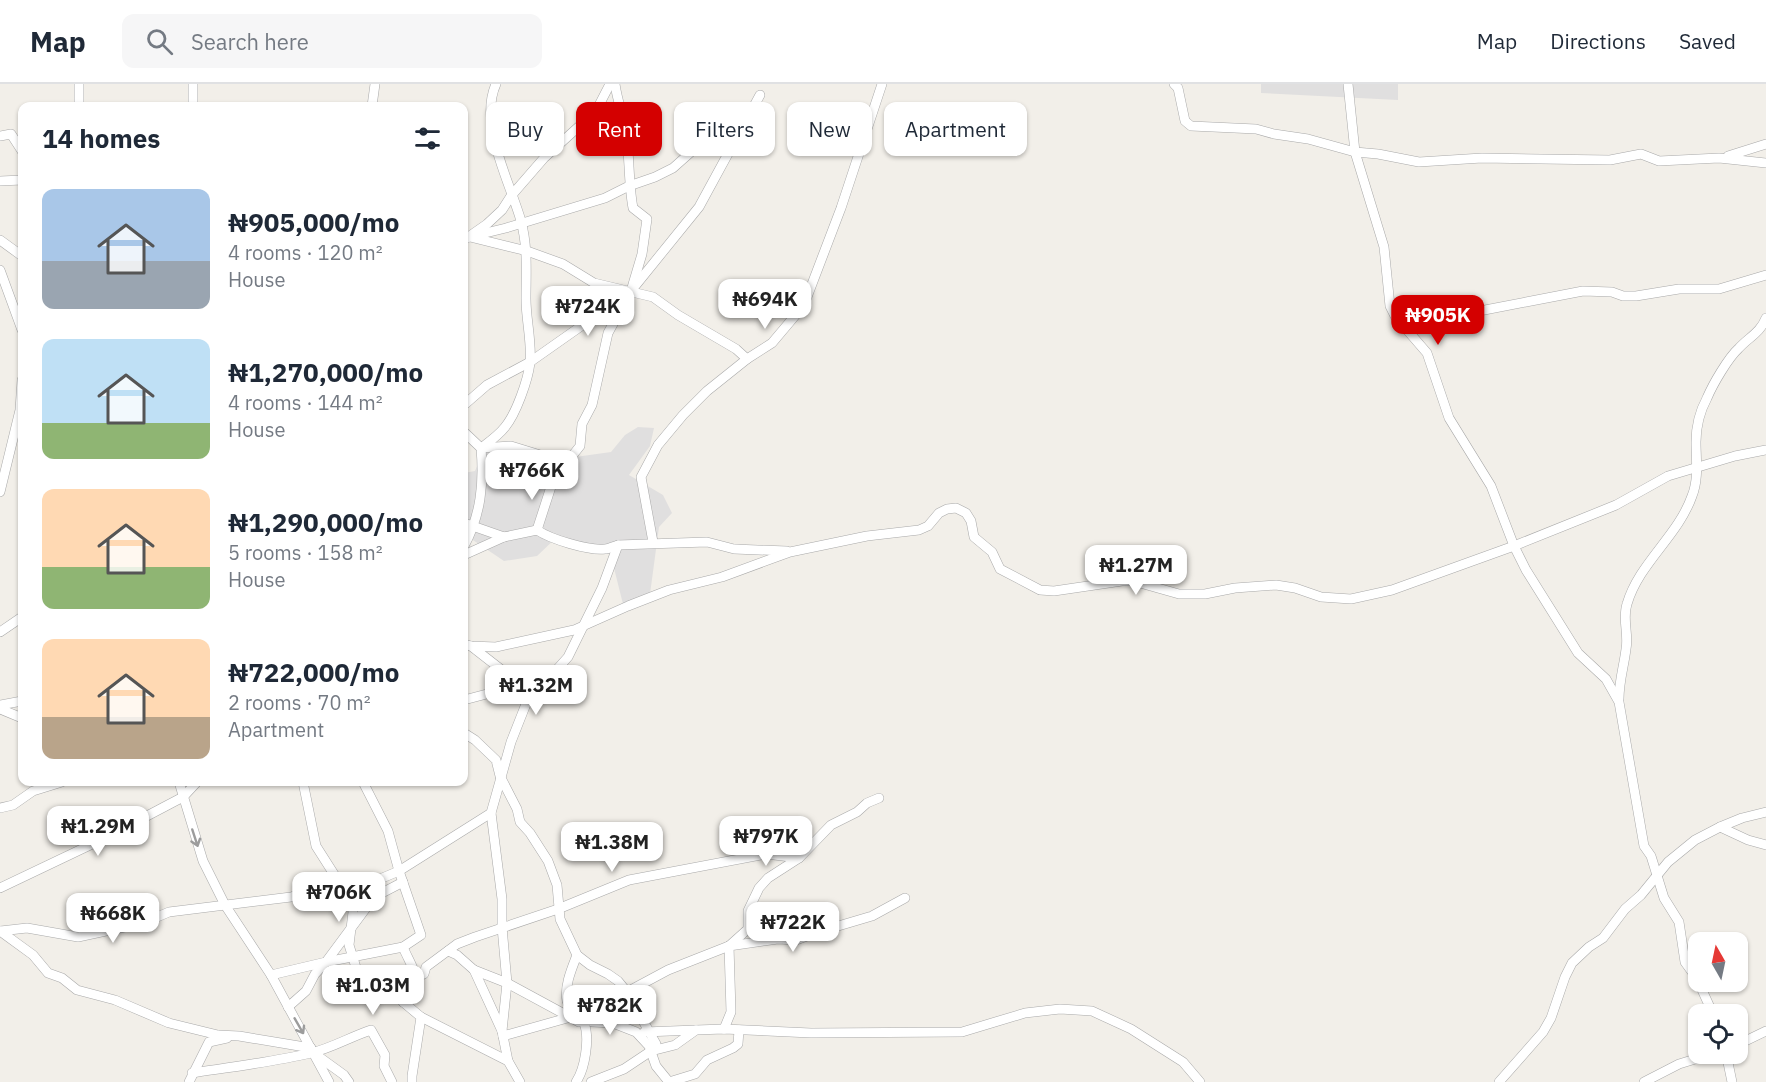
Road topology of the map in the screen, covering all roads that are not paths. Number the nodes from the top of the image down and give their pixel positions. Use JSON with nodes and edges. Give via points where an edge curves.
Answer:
{"nodes":[{"id":1,"x":79,"y":84,"type":"edge"},
{"id":2,"x":193,"y":84,"type":"edge"},
{"id":3,"x":375,"y":84,"type":"edge"},
{"id":4,"x":496,"y":84,"type":"edge"},
{"id":5,"x":610,"y":84,"type":"edge"},
{"id":6,"x":615,"y":84,"type":"edge"},
{"id":7,"x":882,"y":84,"type":"edge"},
{"id":8,"x":1174,"y":84,"type":"edge"},
{"id":9,"x":1348,"y":84,"type":"edge"},
{"id":10,"x":760,"y":95,"type":"dead end"},
{"id":11,"x":79,"y":102,"type":"edge"},
{"id":12,"x":193,"y":102,"type":"edge"},
{"id":13,"x":373,"y":102,"type":"edge"},
{"id":14,"x":756,"y":102,"type":"edge"},
{"id":15,"x":0,"y":136,"type":"edge"},
{"id":16,"x":1766,"y":144,"type":"edge"},
{"id":17,"x":18,"y":145,"type":"edge"},
{"id":18,"x":1354,"y":152,"type":"junction"},
{"id":19,"x":686,"y":156,"type":"edge"},
{"id":20,"x":726,"y":156,"type":"edge"},
{"id":21,"x":1719,"y":158,"type":"junction"},
{"id":22,"x":1766,"y":163,"type":"edge"},
{"id":23,"x":18,"y":180,"type":"edge"},
{"id":24,"x":0,"y":182,"type":"edge"},
{"id":25,"x":629,"y":186,"type":"junction"},
{"id":26,"x":511,"y":196,"type":"junction"},
{"id":27,"x":522,"y":222,"type":"junction"},
{"id":28,"x":468,"y":236,"type":"edge"},
{"id":29,"x":468,"y":237,"type":"edge"},
{"id":30,"x":468,"y":239,"type":"edge"},
{"id":31,"x":0,"y":240,"type":"edge"},
{"id":32,"x":527,"y":251,"type":"junction"},
{"id":33,"x":18,"y":253,"type":"edge"},
{"id":34,"x":0,"y":270,"type":"edge"},
{"id":35,"x":1766,"y":275,"type":"edge"},
{"id":36,"x":2,"y":281,"type":"edge"},
{"id":37,"x":631,"y":291,"type":"junction"},
{"id":38,"x":1766,"y":318,"type":"edge"},
{"id":39,"x":18,"y":320,"type":"edge"},
{"id":40,"x":1406,"y":329,"type":"junction"},
{"id":41,"x":747,"y":359,"type":"junction"},
{"id":42,"x":530,"y":362,"type":"junction"},
{"id":43,"x":468,"y":402,"type":"edge"},
{"id":44,"x":18,"y":418,"type":"edge"},
{"id":45,"x":468,"y":436,"type":"edge"},
{"id":46,"x":481,"y":448,"type":"junction"},
{"id":47,"x":1766,"y":450,"type":"edge"},
{"id":48,"x":1696,"y":468,"type":"junction"},
{"id":49,"x":553,"y":480,"type":"junction"},
{"id":50,"x":0,"y":492,"type":"edge"},
{"id":51,"x":468,"y":524,"type":"edge"},
{"id":52,"x":474,"y":526,"type":"junction"},
{"id":53,"x":537,"y":530,"type":"junction"},
{"id":54,"x":504,"y":537,"type":"junction"},
{"id":55,"x":468,"y":538,"type":"edge"},
{"id":56,"x":653,"y":542,"type":"junction"},
{"id":57,"x":618,"y":545,"type":"junction"},
{"id":58,"x":1514,"y":546,"type":"junction"},
{"id":59,"x":790,"y":552,"type":"junction"},
{"id":60,"x":468,"y":553,"type":"edge"},
{"id":61,"x":18,"y":620,"type":"edge"},
{"id":62,"x":585,"y":625,"type":"junction"},
{"id":63,"x":0,"y":632,"type":"edge"},
{"id":64,"x":468,"y":645,"type":"edge"},
{"id":65,"x":468,"y":646,"type":"edge"},
{"id":66,"x":515,"y":683,"type":"junction"},
{"id":67,"x":535,"y":696,"type":"junction"},
{"id":68,"x":468,"y":699,"type":"edge"},
{"id":69,"x":18,"y":702,"type":"edge"},
{"id":70,"x":1619,"y":702,"type":"junction"},
{"id":71,"x":0,"y":707,"type":"edge"},
{"id":72,"x":18,"y":716,"type":"edge"},
{"id":73,"x":468,"y":736,"type":"edge"},
{"id":74,"x":500,"y":776,"type":"junction"},
{"id":75,"x":49,"y":786,"type":"edge"},
{"id":76,"x":180,"y":786,"type":"edge"},
{"id":77,"x":193,"y":786,"type":"edge"},
{"id":78,"x":304,"y":786,"type":"edge"},
{"id":79,"x":365,"y":786,"type":"edge"},
{"id":80,"x":183,"y":797,"type":"junction"},
{"id":81,"x":879,"y":798,"type":"dead end"},
{"id":82,"x":0,"y":808,"type":"edge"},
{"id":83,"x":491,"y":813,"type":"junction"},
{"id":84,"x":1766,"y":813,"type":"edge"},
{"id":85,"x":1720,"y":827,"type":"junction"},
{"id":86,"x":1766,"y":845,"type":"edge"},
{"id":87,"x":798,"y":858,"type":"junction"},
{"id":88,"x":399,"y":871,"type":"junction"},
{"id":89,"x":1656,"y":874,"type":"junction"},
{"id":90,"x":338,"y":882,"type":"junction"},
{"id":91,"x":403,"y":882,"type":"junction"},
{"id":92,"x":0,"y":888,"type":"edge"},
{"id":93,"x":905,"y":898,"type":"dead end"},
{"id":94,"x":225,"y":905,"type":"junction"},
{"id":95,"x":558,"y":909,"type":"junction"},
{"id":96,"x":502,"y":927,"type":"junction"},
{"id":97,"x":352,"y":928,"type":"junction"},
{"id":98,"x":0,"y":931,"type":"edge"},
{"id":99,"x":729,"y":946,"type":"junction"},
{"id":100,"x":403,"y":947,"type":"junction"},
{"id":101,"x":448,"y":951,"type":"junction"},
{"id":102,"x":577,"y":955,"type":"junction"},
{"id":103,"x":352,"y":956,"type":"junction"},
{"id":104,"x":326,"y":962,"type":"junction"},
{"id":105,"x":1688,"y":966,"type":"edge"},
{"id":106,"x":474,"y":970,"type":"junction"},
{"id":107,"x":271,"y":975,"type":"junction"},
{"id":108,"x":416,"y":977,"type":"junction"},
{"id":109,"x":507,"y":983,"type":"junction"},
{"id":110,"x":627,"y":993,"type":"junction"},
{"id":111,"x":403,"y":1002,"type":"junction"},
{"id":112,"x":288,"y":1007,"type":"junction"},
{"id":113,"x":421,"y":1017,"type":"junction"},
{"id":114,"x":571,"y":1017,"type":"junction"},
{"id":115,"x":595,"y":1021,"type":"junction"},
{"id":116,"x":584,"y":1024,"type":"junction"},
{"id":117,"x":724,"y":1029,"type":"junction"},
{"id":118,"x":696,"y":1030,"type":"junction"},
{"id":119,"x":739,"y":1030,"type":"junction"},
{"id":120,"x":1766,"y":1031,"type":"edge"},
{"id":121,"x":636,"y":1032,"type":"junction"},
{"id":122,"x":649,"y":1032,"type":"junction"},
{"id":123,"x":502,"y":1033,"type":"junction"},
{"id":124,"x":239,"y":1036,"type":"junction"},
{"id":125,"x":1748,"y":1040,"type":"edge"},
{"id":126,"x":312,"y":1050,"type":"junction"},
{"id":127,"x":651,"y":1051,"type":"junction"},
{"id":128,"x":508,"y":1061,"type":"junction"},
{"id":129,"x":1688,"y":1061,"type":"edge"},
{"id":130,"x":1728,"y":1064,"type":"edge"},
{"id":131,"x":190,"y":1078,"type":"edge"},
{"id":132,"x":415,"y":1080,"type":"edge"},
{"id":133,"x":329,"y":1082,"type":"edge"},
{"id":134,"x":350,"y":1082,"type":"edge"},
{"id":135,"x":392,"y":1082,"type":"edge"},
{"id":136,"x":520,"y":1082,"type":"edge"},
{"id":137,"x":576,"y":1082,"type":"edge"},
{"id":138,"x":591,"y":1082,"type":"edge"},
{"id":139,"x":1200,"y":1082,"type":"edge"},
{"id":140,"x":1498,"y":1082,"type":"edge"},
{"id":141,"x":1644,"y":1082,"type":"edge"},
{"id":142,"x":1732,"y":1082,"type":"edge"}],
"edges":[{"from":1,"to":11,"type":"street"},
{"from":2,"to":12,"type":"street"},
{"from":3,"to":13,"type":"street"},
{"from":4,"to":26,"type":"street","via":[[490,108]]},
{"from":5,"to":26,"type":"street","via":[[596,111],[544,158]]},
{"from":6,"to":25,"type":"street","via":[[625,127]]},
{"from":7,"to":41,"type":"street","via":[[804,305],[772,343]]},
{"from":8,"to":18,"type":"street","via":[[1185,121],[1191,126],[1256,129]]},
{"from":9,"to":18,"type":"street"},
{"from":10,"to":14,"type":"street"},
{"from":15,"to":17,"type":"street","via":[[11,134]]},
{"from":16,"to":21,"type":"street"},
{"from":18,"to":21,"type":"street","via":[[1429,162],[1482,158],[1610,160],[1641,154],[1659,161]]},
{"from":18,"to":40,"type":"street","via":[[1384,247],[1390,306]]},
{"from":19,"to":25,"type":"street","via":[[656,177]]},
{"from":20,"to":37,"type":"street","via":[[699,207]]},
{"from":21,"to":22,"type":"street"},
{"from":23,"to":24,"type":"street"},
{"from":25,"to":27,"type":"street","via":[[605,198]]},
{"from":25,"to":37,"type":"street","via":[[633,208],[647,219]]},
{"from":26,"to":27,"type":"street"},
{"from":26,"to":28,"type":"street","via":[[502,210]]},
{"from":27,"to":29,"type":"street"},
{"from":27,"to":32,"type":"street"},
{"from":30,"to":32,"type":"street"},
{"from":31,"to":33,"type":"street"},
{"from":32,"to":37,"type":"street","via":[[563,264],[594,283]]},
{"from":32,"to":42,"type":"street"},
{"from":34,"to":36,"type":"street"},
{"from":35,"to":40,"type":"street","via":[[1719,289],[1679,289],[1636,296],[1583,291],[1433,320]]},
{"from":36,"to":39,"type":"street"},
{"from":37,"to":41,"type":"street","via":[[653,297]]},
{"from":37,"to":42,"type":"street"},
{"from":37,"to":49,"type":"street","via":[[608,333],[592,405],[582,424],[580,446]]},
{"from":38,"to":48,"type":"street","via":[[1755,336],[1738,348],[1707,397],[1697,429]]},
{"from":40,"to":58,"type":"street","via":[[1427,353],[1449,418],[1491,486]]},
{"from":41,"to":56,"type":"street","via":[[683,414],[658,445],[641,477]]},
{"from":42,"to":43,"type":"street","via":[[487,385]]},
{"from":42,"to":46,"type":"street","via":[[507,426]]},
{"from":44,"to":50,"type":"street"},
{"from":45,"to":46,"type":"street"},
{"from":46,"to":49,"type":"street","via":[[511,446],[550,458],[558,465]]},
{"from":46,"to":52,"type":"street","via":[[481,500]]},
{"from":47,"to":48,"type":"street"},
{"from":48,"to":58,"type":"street","via":[[1668,476],[1616,505]]},
{"from":48,"to":70,"type":"street","via":[[1693,494],[1684,516],[1661,545],[1627,603]]},
{"from":49,"to":53,"type":"street"},
{"from":51,"to":52,"type":"street"},
{"from":52,"to":54,"type":"street"},
{"from":52,"to":55,"type":"street"},
{"from":53,"to":54,"type":"street"},
{"from":53,"to":57,"type":"street","via":[[547,537],[577,545],[605,549]]},
{"from":54,"to":60,"type":"street"},
{"from":56,"to":57,"type":"street"},
{"from":56,"to":59,"type":"street","via":[[707,542],[734,549]]},
{"from":57,"to":62,"type":"street"},
{"from":58,"to":59,"type":"street","via":[[1392,590],[1352,599],[1322,597],[1276,585],[1205,594],[1179,594],[1133,581],[1040,590],[1000,569],[992,552],[974,537],[966,513],[956,508],[947,508],[919,530]]},
{"from":58,"to":70,"type":"street","via":[[1578,653],[1606,679]]},
{"from":59,"to":62,"type":"street","via":[[722,577],[669,590]]},
{"from":61,"to":63,"type":"street"},
{"from":62,"to":64,"type":"street","via":[[510,645]]},
{"from":62,"to":67,"type":"street","via":[[568,657]]},
{"from":65,"to":66,"type":"street"},
{"from":66,"to":67,"type":"street"},
{"from":66,"to":68,"type":"street"},
{"from":67,"to":74,"type":"street","via":[[526,704],[519,720]]},
{"from":69,"to":71,"type":"street"},
{"from":70,"to":89,"type":"street","via":[[1640,828]]},
{"from":71,"to":72,"type":"street"},
{"from":73,"to":74,"type":"street","via":[[496,760]]},
{"from":74,"to":83,"type":"street"},
{"from":74,"to":95,"type":"street","via":[[520,822],[548,861]]},
{"from":75,"to":82,"type":"street"},
{"from":76,"to":80,"type":"street"},
{"from":77,"to":80,"type":"street"},
{"from":78,"to":90,"type":"street","via":[[313,838]]},
{"from":79,"to":88,"type":"street","via":[[388,831]]},
{"from":80,"to":92,"type":"street"},
{"from":80,"to":94,"type":"street","one_way":true,"via":[[203,861]]},
{"from":81,"to":87,"type":"street","via":[[831,825]]},
{"from":83,"to":88,"type":"street"},
{"from":83,"to":96,"type":"street"},
{"from":84,"to":85,"type":"street"},
{"from":85,"to":86,"type":"street"},
{"from":85,"to":89,"type":"street","via":[[1681,850]]},
{"from":87,"to":95,"type":"street","via":[[766,854],[629,880]]},
{"from":87,"to":99,"type":"street","via":[[759,888],[748,911],[748,929]]},
{"from":88,"to":90,"type":"street","via":[[359,885]]},
{"from":88,"to":91,"type":"street"},
{"from":89,"to":105,"type":"street","via":[[1678,922]]},
{"from":89,"to":140,"type":"street","via":[[1604,938],[1572,963],[1543,1032]]},
{"from":90,"to":94,"type":"street","via":[[291,897]]},
{"from":90,"to":97,"type":"street","via":[[351,901]]},
{"from":91,"to":97,"type":"street","via":[[378,895]]},
{"from":91,"to":100,"type":"street","via":[[421,935]]},
{"from":93,"to":99,"type":"street","via":[[872,916],[796,940]]},
{"from":94,"to":98,"type":"street","via":[[169,912],[143,923],[78,938],[27,928]]},
{"from":94,"to":107,"type":"street"},
{"from":95,"to":96,"type":"street"},
{"from":95,"to":102,"type":"street"},
{"from":96,"to":101,"type":"street"},
{"from":96,"to":109,"type":"street"},
{"from":97,"to":103,"type":"street"},
{"from":97,"to":104,"type":"street"},
{"from":98,"to":124,"type":"street","via":[[33,955],[48,973],[77,990],[115,1000],[169,1023]]},
{"from":99,"to":110,"type":"street","via":[[668,970]]},
{"from":99,"to":117,"type":"street","via":[[730,1012]]},
{"from":100,"to":103,"type":"street"},
{"from":100,"to":108,"type":"street"},
{"from":101,"to":106,"type":"street"},
{"from":101,"to":108,"type":"street"},
{"from":102,"to":110,"type":"street","via":[[618,981]]},
{"from":102,"to":116,"type":"street","via":[[567,985],[567,1002]]},
{"from":103,"to":104,"type":"street"},
{"from":103,"to":111,"type":"street","via":[[357,974],[392,984]]},
{"from":104,"to":107,"type":"street"},
{"from":104,"to":112,"type":"street","via":[[306,991]]},
{"from":106,"to":109,"type":"street"},
{"from":106,"to":123,"type":"street"},
{"from":107,"to":112,"type":"street"},
{"from":108,"to":111,"type":"street"},
{"from":109,"to":114,"type":"street"},
{"from":109,"to":123,"type":"street"},
{"from":110,"to":115,"type":"street"},
{"from":110,"to":122,"type":"street"},
{"from":111,"to":113,"type":"street"},
{"from":112,"to":126,"type":"street","one_way":true},
{"from":113,"to":128,"type":"street"},
{"from":113,"to":132,"type":"street"},
{"from":114,"to":116,"type":"street"},
{"from":114,"to":123,"type":"street"},
{"from":115,"to":116,"type":"street"},
{"from":115,"to":121,"type":"street"},
{"from":116,"to":137,"type":"street","via":[[586,1052]]},
{"from":117,"to":118,"type":"street"},
{"from":117,"to":119,"type":"street"},
{"from":118,"to":122,"type":"street"},
{"from":118,"to":127,"type":"street","via":[[675,1045]]},
{"from":119,"to":127,"type":"street","via":[[738,1044],[733,1048],[707,1060],[695,1074],[669,1082],[656,1066]]},
{"from":119,"to":139,"type":"street","via":[[822,1034],[962,1032],[1025,1012],[1092,1011],[1160,1046],[1184,1062]]},
{"from":120,"to":125,"type":"street"},
{"from":121,"to":122,"type":"street"},
{"from":121,"to":127,"type":"street"},
{"from":122,"to":127,"type":"street","via":[[656,1044]]},
{"from":123,"to":128,"type":"street"},
{"from":124,"to":126,"type":"street"},
{"from":124,"to":131,"type":"street","via":[[209,1042]]},
{"from":126,"to":131,"type":"street"},
{"from":126,"to":133,"type":"street"},
{"from":126,"to":134,"type":"street"},
{"from":126,"to":135,"type":"street","via":[[337,1046],[371,1030],[385,1055],[384,1066]]},
{"from":127,"to":138,"type":"street","via":[[624,1069]]},
{"from":128,"to":136,"type":"street"},
{"from":129,"to":141,"type":"street"},
{"from":130,"to":142,"type":"street"}]}
